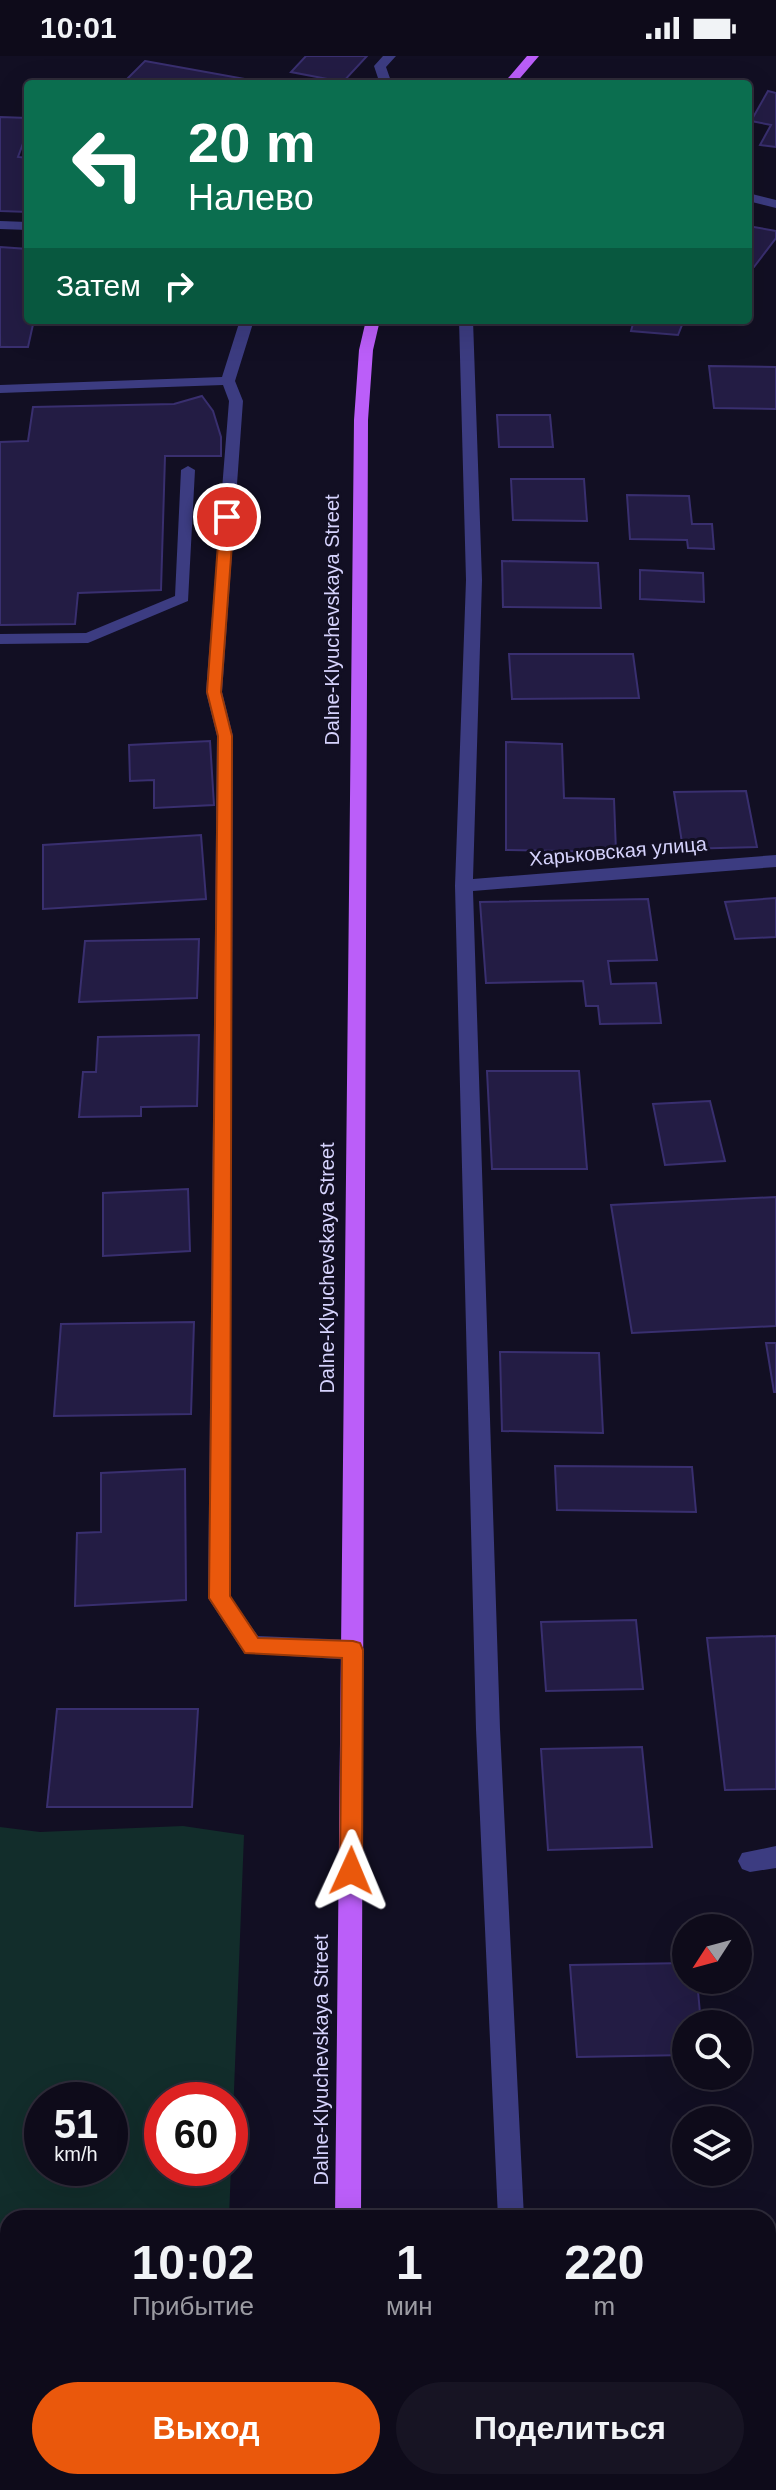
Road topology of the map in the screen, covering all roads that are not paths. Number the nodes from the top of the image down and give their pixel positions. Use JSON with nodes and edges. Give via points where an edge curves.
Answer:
{"nodes":[{"id":1,"x":390,"y":56,"type":"edge"},
{"id":2,"x":533,"y":56,"type":"edge"},
{"id":3,"x":385,"y":80,"type":"edge"},
{"id":4,"x":512,"y":80,"type":"edge"},
{"id":5,"x":752,"y":198,"type":"edge"},
{"id":6,"x":776,"y":204,"type":"edge"},
{"id":7,"x":0,"y":225,"type":"edge"},
{"id":8,"x":24,"y":226,"type":"edge"},
{"id":9,"x":246,"y":324,"type":"edge"},
{"id":10,"x":372,"y":324,"type":"edge"},
{"id":11,"x":466,"y":324,"type":"edge"},
{"id":12,"x":228,"y":381,"type":"junction"},
{"id":13,"x":0,"y":389,"type":"edge"},
{"id":14,"x":188,"y":470,"type":"dead end"},
{"id":15,"x":0,"y":639,"type":"edge"},
{"id":16,"x":776,"y":861,"type":"edge"},
{"id":17,"x":464,"y":886,"type":"junction"},
{"id":18,"x":353,"y":1650,"type":"junction"},
{"id":19,"x":776,"y":1857,"type":"edge"},
{"id":20,"x":750,"y":1861,"type":"dead end"},
{"id":21,"x":348,"y":2210,"type":"edge"},
{"id":22,"x":511,"y":2210,"type":"edge"}],
"edges":[{"from":1,"to":3,"type":"street","via":[[380,66]]},
{"from":2,"to":4,"type":"main road"},
{"from":5,"to":6,"type":"street"},
{"from":7,"to":8,"type":"street"},
{"from":9,"to":12,"type":"street"},
{"from":10,"to":18,"type":"main road","name":"Dalne-Klyuchevskaya Street","via":[[361,420]]},
{"from":11,"to":17,"type":"street","via":[[474,580]]},
{"from":12,"to":13,"type":"street"},
{"from":12,"to":18,"type":"street","via":[[236,401],[214,692],[225,736],[219,1598],[252,1646]]},
{"from":14,"to":15,"type":"street","via":[[183,598],[88,638]]},
{"from":16,"to":17,"type":"street","name":"Харьковская улица"},
{"from":17,"to":22,"type":"street","via":[[488,1713]]},
{"from":18,"to":21,"type":"main road","name":"Dalne-Klyuchevskaya Street"},
{"from":19,"to":20,"type":"street"}]}
